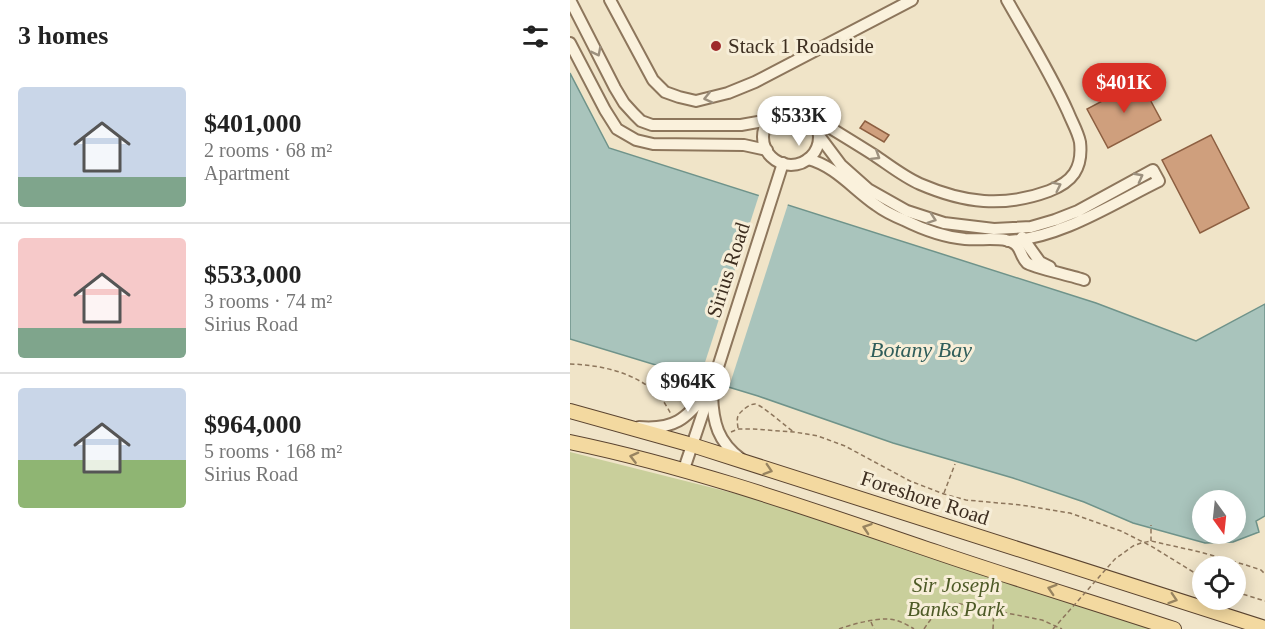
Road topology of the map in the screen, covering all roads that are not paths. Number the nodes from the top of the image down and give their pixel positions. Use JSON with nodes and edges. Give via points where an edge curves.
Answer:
{"nodes":[{"id":1,"x":570,"y":0,"type":"edge"},
{"id":2,"x":610,"y":0,"type":"edge"},
{"id":3,"x":912,"y":0,"type":"edge"},
{"id":4,"x":1007,"y":0,"type":"edge"},
{"id":5,"x":570,"y":44,"type":"edge"},
{"id":6,"x":808,"y":114,"type":"junction"},
{"id":7,"x":769,"y":120,"type":"junction"},
{"id":8,"x":820,"y":137,"type":"junction"},
{"id":9,"x":767,"y":150,"type":"junction"},
{"id":10,"x":808,"y":159,"type":"junction"},
{"id":11,"x":783,"y":163,"type":"junction"},
{"id":12,"x":1008,"y":235,"type":"junction"},
{"id":13,"x":1025,"y":240,"type":"junction"},
{"id":14,"x":1060,"y":272,"type":"junction"},
{"id":15,"x":1084,"y":280,"type":"dead end"},
{"id":16,"x":711,"y":388,"type":"junction"},
{"id":17,"x":570,"y":411,"type":"edge"},
{"id":18,"x":619,"y":425,"type":"junction"},
{"id":19,"x":570,"y":442,"type":"edge"},
{"id":20,"x":692,"y":446,"type":"junction"},
{"id":21,"x":746,"y":463,"type":"junction"},
{"id":22,"x":684,"y":469,"type":"junction"},
{"id":23,"x":1265,"y":628,"type":"edge"},
{"id":24,"x":1174,"y":629,"type":"edge"}],
"edges":[{"from":1,"to":7,"type":"street","one_way":true,"via":[[615,88],[641,121],[652,125],[741,125]]},
{"from":3,"to":2,"type":"street","one_way":true,"via":[[755,82],[696,101],[665,92],[653,80]]},
{"from":6,"to":4,"type":"street","one_way":true,"via":[[919,184],[965,200],[1010,201],[1065,183],[1078,164],[1077,131]]},
{"from":5,"to":9,"type":"street","via":[[617,129],[636,140],[653,144],[744,145]]},
{"from":6,"to":7,"type":"street","via":[[783,110]]},
{"from":6,"to":8,"type":"street"},
{"from":7,"to":9,"type":"street","via":[[764,135]]},
{"from":8,"to":10,"type":"street"},
{"from":8,"to":12,"type":"street","one_way":true,"via":[[841,165],[868,189],[907,211],[944,223],[994,229]]},
{"from":9,"to":11,"type":"street"},
{"from":10,"to":11,"type":"street"},
{"from":10,"to":12,"type":"street","via":[[831,170],[876,205],[938,234],[964,239]]},
{"from":11,"to":16,"type":"street","name":"Sirius Road"},
{"from":12,"to":13,"type":"street"},
{"from":12,"to":13,"type":"street","one_way":true,"via":[[1078,211],[1153,170],[1159,181],[1059,230]]},
{"from":12,"to":14,"type":"street","via":[[1027,263]]},
{"from":13,"to":14,"type":"street","via":[[1040,262]]},
{"from":14,"to":15,"type":"street"},
{"from":16,"to":18,"type":"street","name":"Sirius Road","via":[[681,420],[670,425]]},
{"from":16,"to":20,"type":"street","name":"Sirius Road"},
{"from":16,"to":21,"type":"street","name":"Sirius Road","via":[[720,436]]},
{"from":17,"to":18,"type":"main road","name":"Foreshore Road"},
{"from":18,"to":20,"type":"main road","name":"Foreshore Road"},
{"from":22,"to":19,"type":"main road","one_way":true},
{"from":20,"to":21,"type":"main road","name":"Foreshore Road"},
{"from":20,"to":22,"type":"street","name":"Sirius Road"},
{"from":21,"to":23,"type":"main road","name":"Foreshore Road","one_way":true},
{"from":24,"to":22,"type":"main road","one_way":true}]}
